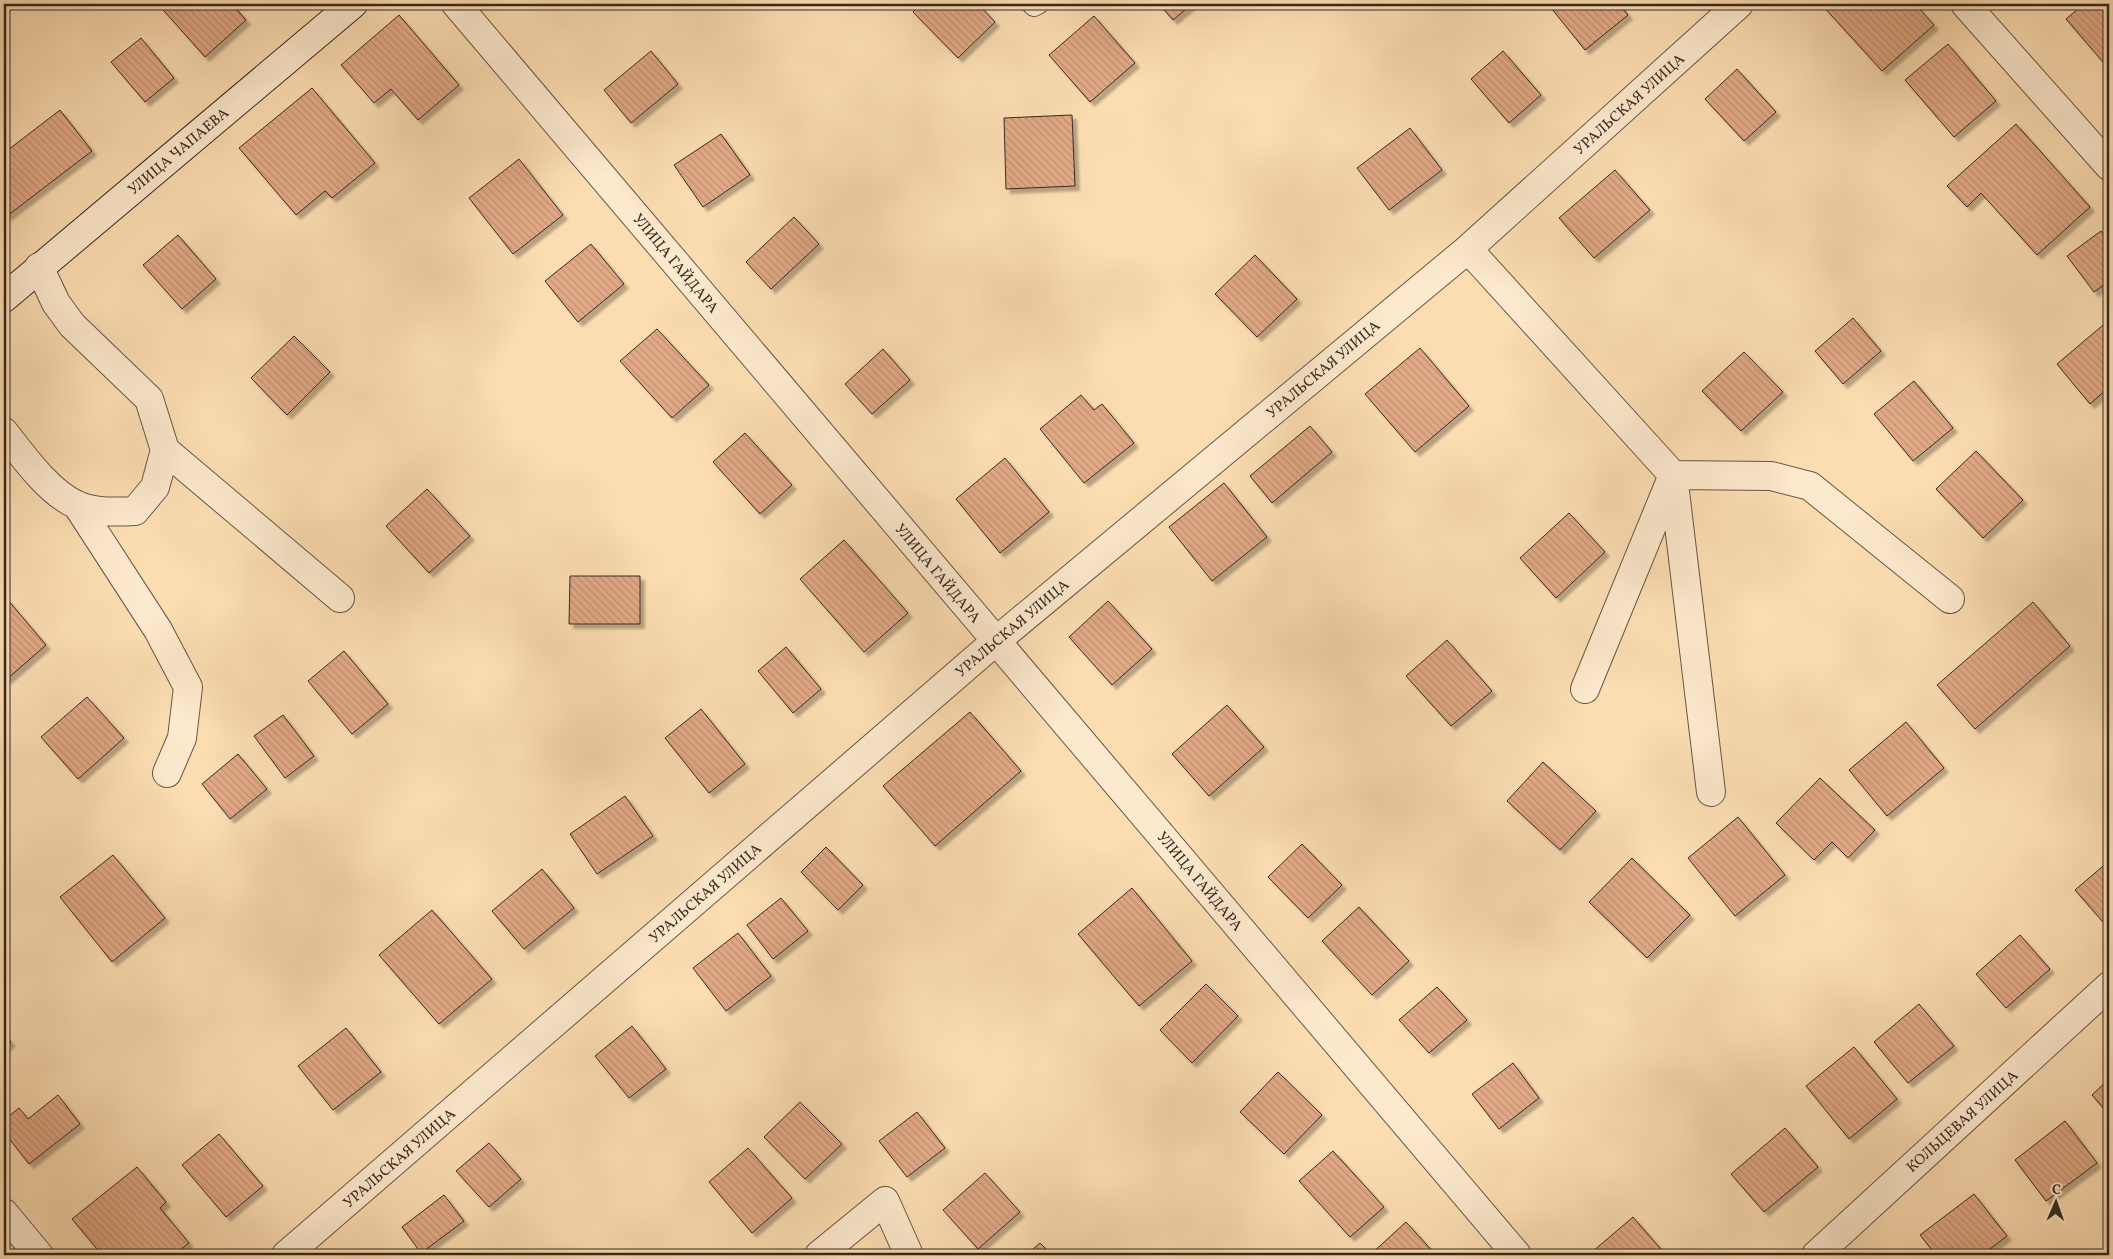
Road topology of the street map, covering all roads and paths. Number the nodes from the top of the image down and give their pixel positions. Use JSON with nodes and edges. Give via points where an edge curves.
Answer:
{"nodes":[{"id":1,"x":353,"y":4,"type":"edge"},
{"id":2,"x":456,"y":4,"type":"edge"},
{"id":3,"x":1032,"y":4,"type":"edge"},
{"id":4,"x":1038,"y":4,"type":"edge"},
{"id":5,"x":1739,"y":4,"type":"edge"},
{"id":6,"x":1965,"y":4,"type":"edge"},
{"id":7,"x":2109,"y":166,"type":"edge"},
{"id":8,"x":1468,"y":249,"type":"junction"},
{"id":9,"x":39,"y":268,"type":"junction"},
{"id":10,"x":4,"y":298,"type":"edge"},
{"id":11,"x":4,"y":432,"type":"edge"},
{"id":12,"x":165,"y":450,"type":"junction"},
{"id":13,"x":1673,"y":475,"type":"junction"},
{"id":14,"x":77,"y":505,"type":"junction"},
{"id":15,"x":340,"y":598,"type":"dead end"},
{"id":16,"x":1950,"y":599,"type":"dead end"},
{"id":17,"x":996,"y":641,"type":"junction"},
{"id":18,"x":1585,"y":689,"type":"dead end"},
{"id":19,"x":167,"y":773,"type":"dead end"},
{"id":20,"x":1711,"y":792,"type":"dead end"},
{"id":21,"x":2109,"y":986,"type":"edge"},
{"id":22,"x":4,"y":1213,"type":"edge"},
{"id":23,"x":39,"y":1255,"type":"edge"},
{"id":24,"x":286,"y":1255,"type":"edge"},
{"id":25,"x":819,"y":1255,"type":"edge"},
{"id":26,"x":909,"y":1255,"type":"edge"},
{"id":27,"x":1517,"y":1255,"type":"edge"},
{"id":28,"x":1816,"y":1255,"type":"edge"}],
"edges":[{"from":1,"to":9,"type":"street","name":"УЛИЦА ЧАПАЕВА"},
{"from":2,"to":17,"type":"street","name":"УЛИЦА ГАЙДАРА"},
{"from":3,"to":4,"type":"lane"},
{"from":5,"to":8,"type":"street","name":"УРАЛЬСКАЯ УЛИЦА"},
{"from":6,"to":7,"type":"street"},
{"from":8,"to":13,"type":"street"},
{"from":8,"to":17,"type":"street","name":"УРАЛЬСКАЯ УЛИЦА"},
{"from":9,"to":10,"type":"street","name":"УЛИЦА ЧАПАЕВА"},
{"from":9,"to":12,"type":"street","via":[[56,303],[72,326],[149,399]]},
{"from":11,"to":14,"type":"street","via":[[48,485]]},
{"from":12,"to":14,"type":"street","via":[[155,487],[135,512],[108,512]]},
{"from":12,"to":15,"type":"street"},
{"from":13,"to":16,"type":"street","via":[[1771,476],[1810,486]]},
{"from":13,"to":18,"type":"street"},
{"from":13,"to":20,"type":"street"},
{"from":14,"to":19,"type":"street","via":[[152,622],[188,686],[182,738]]},
{"from":17,"to":24,"type":"street","name":"УРАЛЬСКАЯ УЛИЦА"},
{"from":17,"to":27,"type":"street","name":"УЛИЦА ГАЙДАРА"},
{"from":21,"to":28,"type":"street","name":"КОЛЬЦЕВАЯ УЛИЦА"},
{"from":22,"to":23,"type":"street"},
{"from":25,"to":26,"type":"street","via":[[885,1201]]}]}
